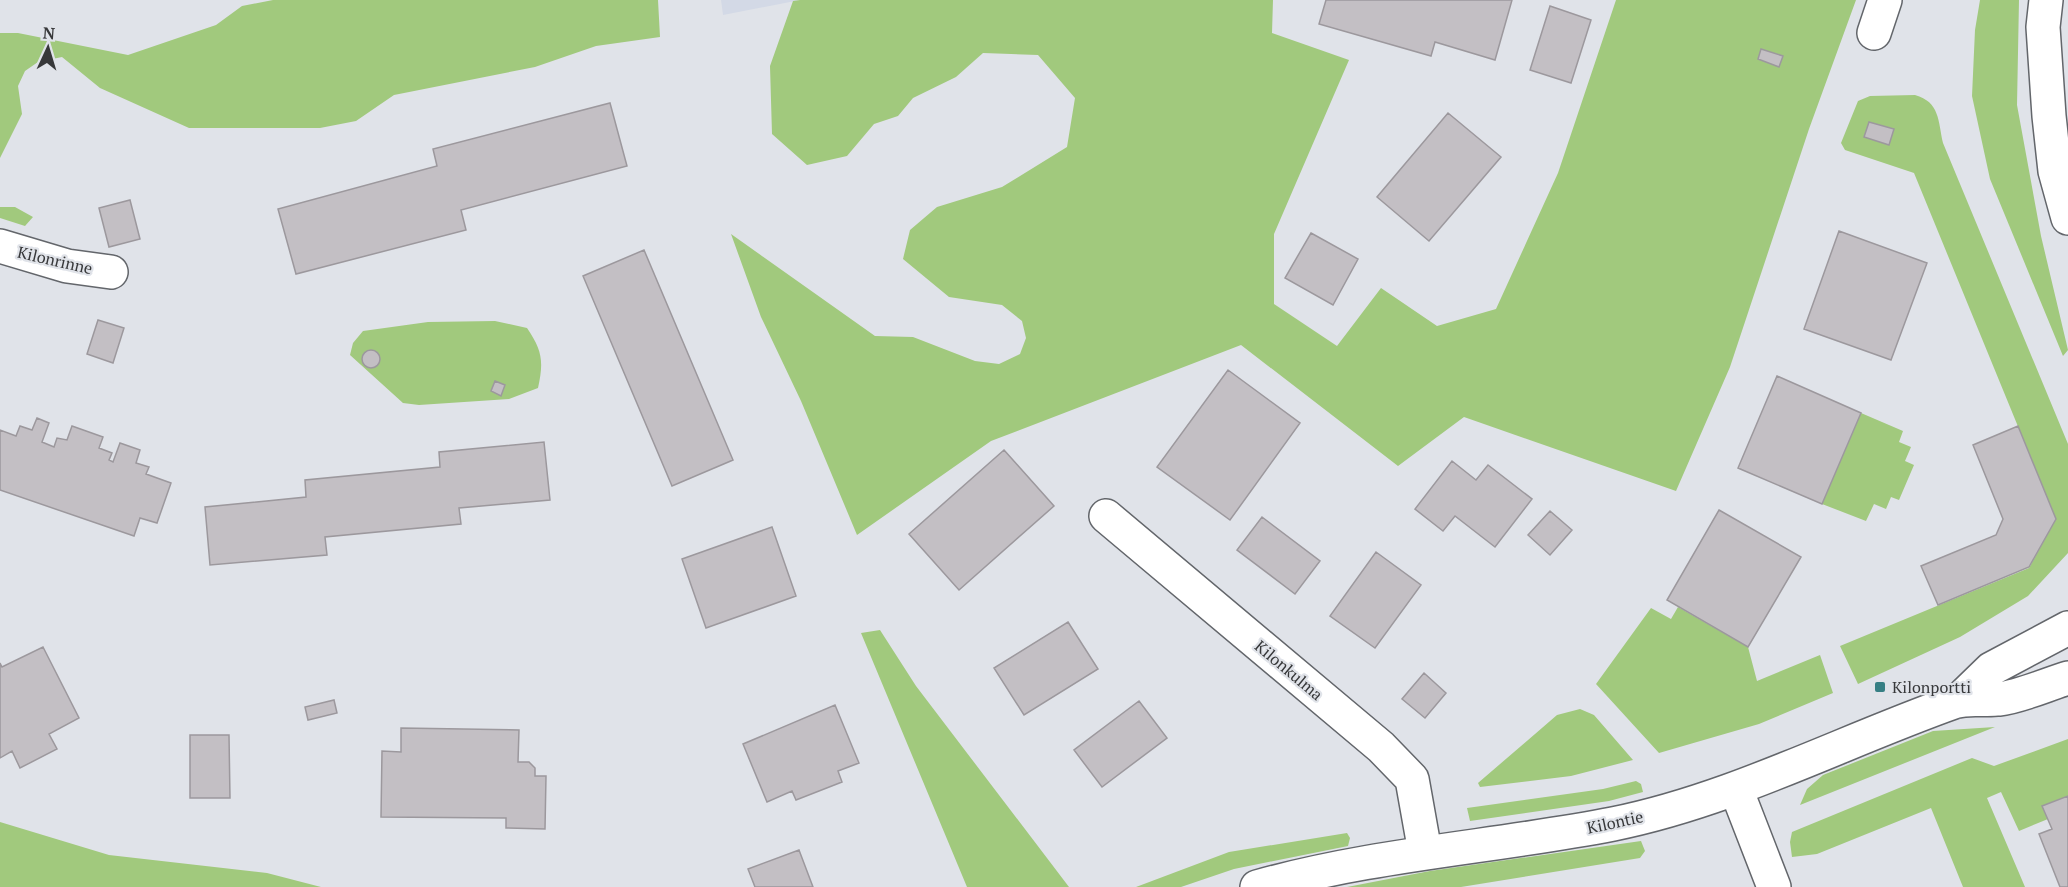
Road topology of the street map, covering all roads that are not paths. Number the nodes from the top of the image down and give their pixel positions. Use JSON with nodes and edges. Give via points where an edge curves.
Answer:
{"nodes":[{"id":1,"x":1885,"y":0,"type":"edge"},
{"id":2,"x":2046,"y":0,"type":"edge"},
{"id":3,"x":1874,"y":33,"type":"dead end"},
{"id":4,"x":2068,"y":218,"type":"edge"},
{"id":5,"x":0,"y":246,"type":"edge"},
{"id":6,"x":111,"y":272,"type":"dead end"},
{"id":7,"x":1106,"y":516,"type":"dead end"},
{"id":8,"x":2068,"y":628,"type":"edge"},
{"id":9,"x":2068,"y":678,"type":"edge"},
{"id":10,"x":1958,"y":701,"type":"junction"},
{"id":11,"x":1736,"y":789,"type":"junction"},
{"id":12,"x":1425,"y":852,"type":"junction"},
{"id":13,"x":1257,"y":887,"type":"edge"},
{"id":14,"x":1774,"y":887,"type":"edge"}],
"edges":[{"from":1,"to":3,"type":"street"},
{"from":2,"to":4,"type":"street","via":[[2043,27],[2049,116],[2055,171]]},
{"from":5,"to":6,"type":"street","name":"Kilonrinne","via":[[67,266]]},
{"from":7,"to":12,"type":"street","name":"Kilonkulma","via":[[1381,747],[1412,779]]},
{"from":8,"to":10,"type":"street","name":"Kilontie","via":[[1991,669]]},
{"from":9,"to":10,"type":"street","name":"Kilontie","via":[[2001,699]]},
{"from":10,"to":11,"type":"street","name":"Kilontie"},
{"from":11,"to":12,"type":"street","name":"Kilontie","via":[[1614,824]]},
{"from":11,"to":14,"type":"street"},
{"from":12,"to":13,"type":"street","name":"Kilontie"}]}
